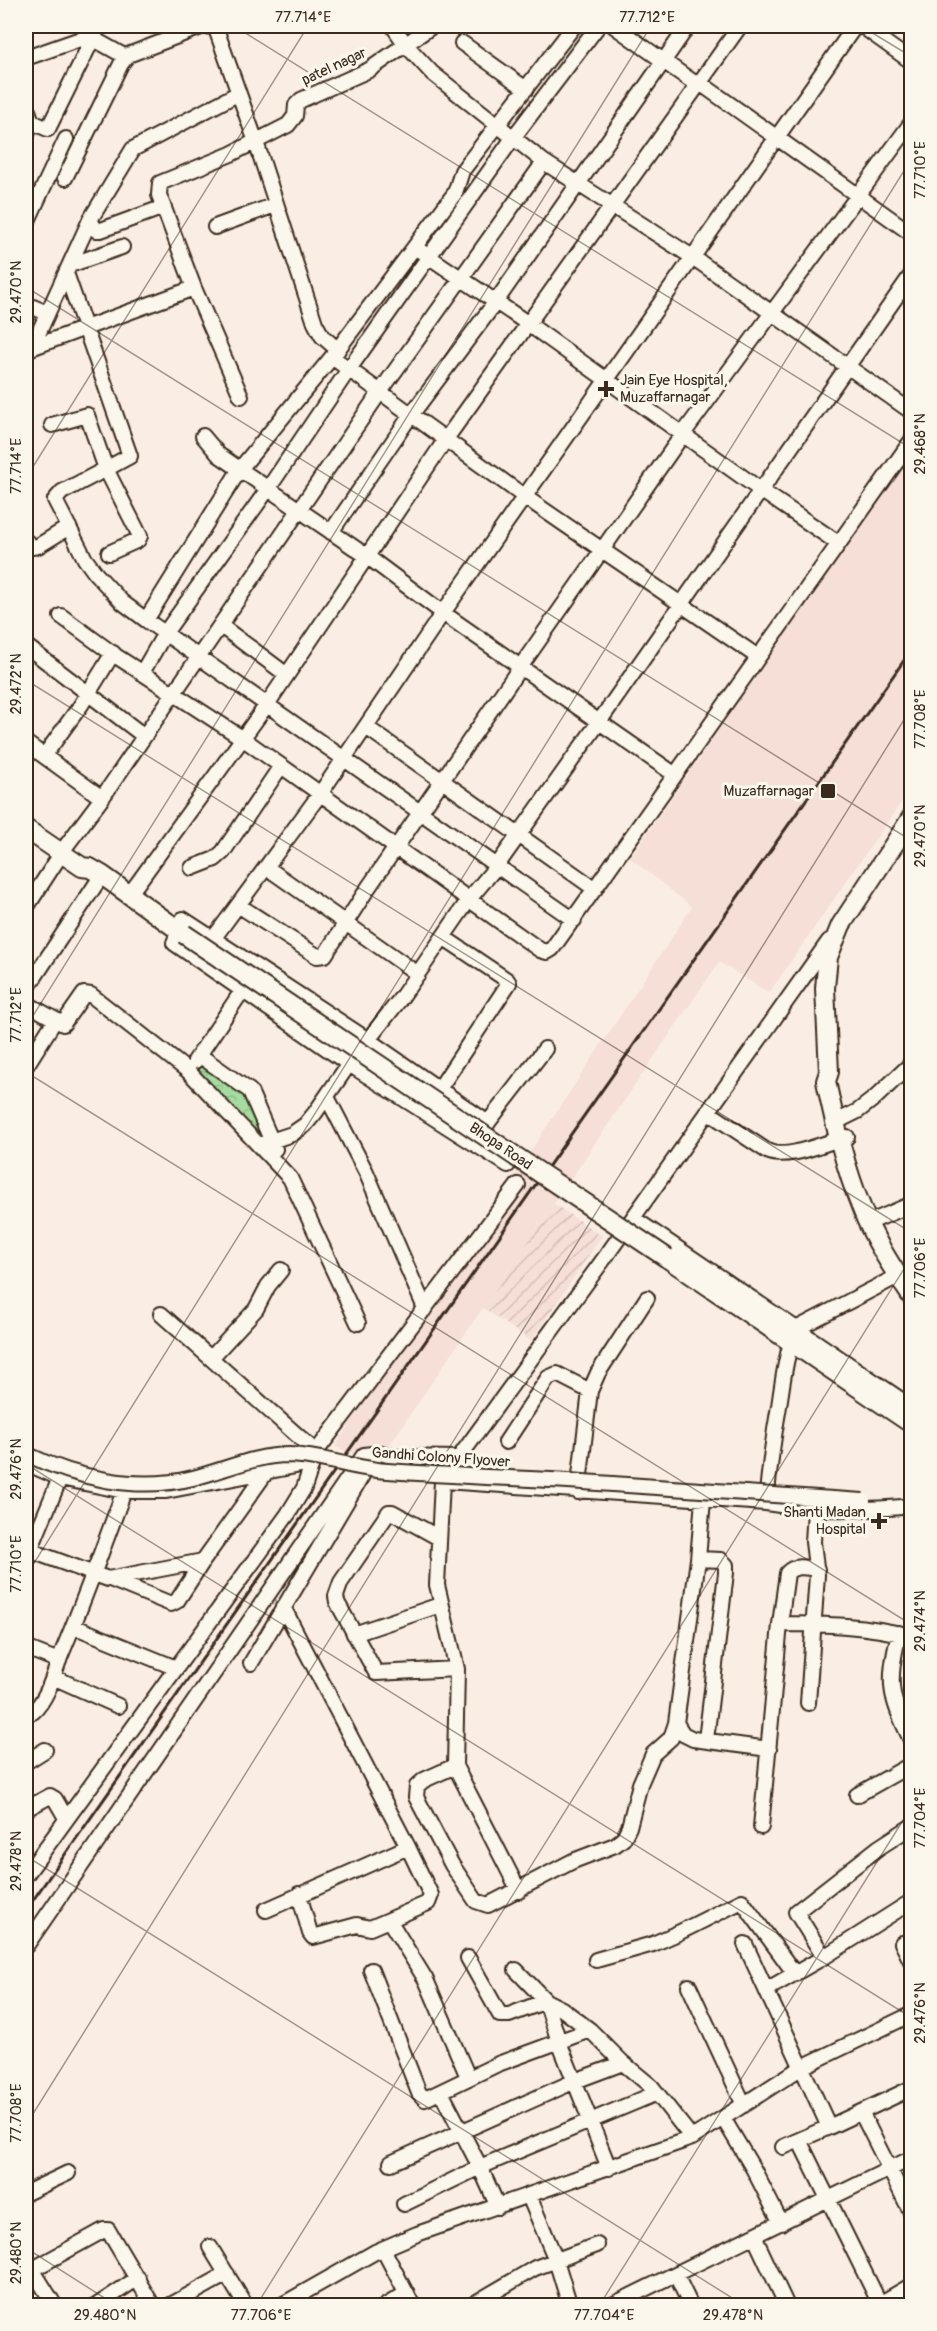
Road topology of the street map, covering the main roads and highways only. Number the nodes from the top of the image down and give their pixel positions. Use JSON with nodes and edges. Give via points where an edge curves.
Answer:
{"nodes":[{"id":1,"x":912,"y":817,"type":"edge"},
{"id":2,"x":26,"y":818,"type":"edge"},
{"id":3,"x":26,"y":829,"type":"edge"},
{"id":4,"x":63,"y":850,"type":"junction"},
{"id":5,"x":905,"y":1279,"type":"edge"},
{"id":6,"x":912,"y":1297,"type":"edge"},
{"id":7,"x":912,"y":1424,"type":"edge"}],
"edges":[{"from":1,"to":5,"type":"main road","via":[[841,925],[826,973],[829,1072],[835,1080],[841,1129],[872,1221]]},
{"from":2,"to":4,"type":"main road","name":"Bhopa Road"},
{"from":3,"to":4,"type":"main road","name":"Bhopa Road"},
{"from":4,"to":7,"type":"main road","name":"Bhopa Road","bridge":true,"via":[[82,867],[96,872],[667,1258],[793,1336]]},
{"from":5,"to":6,"type":"main road"}]}
